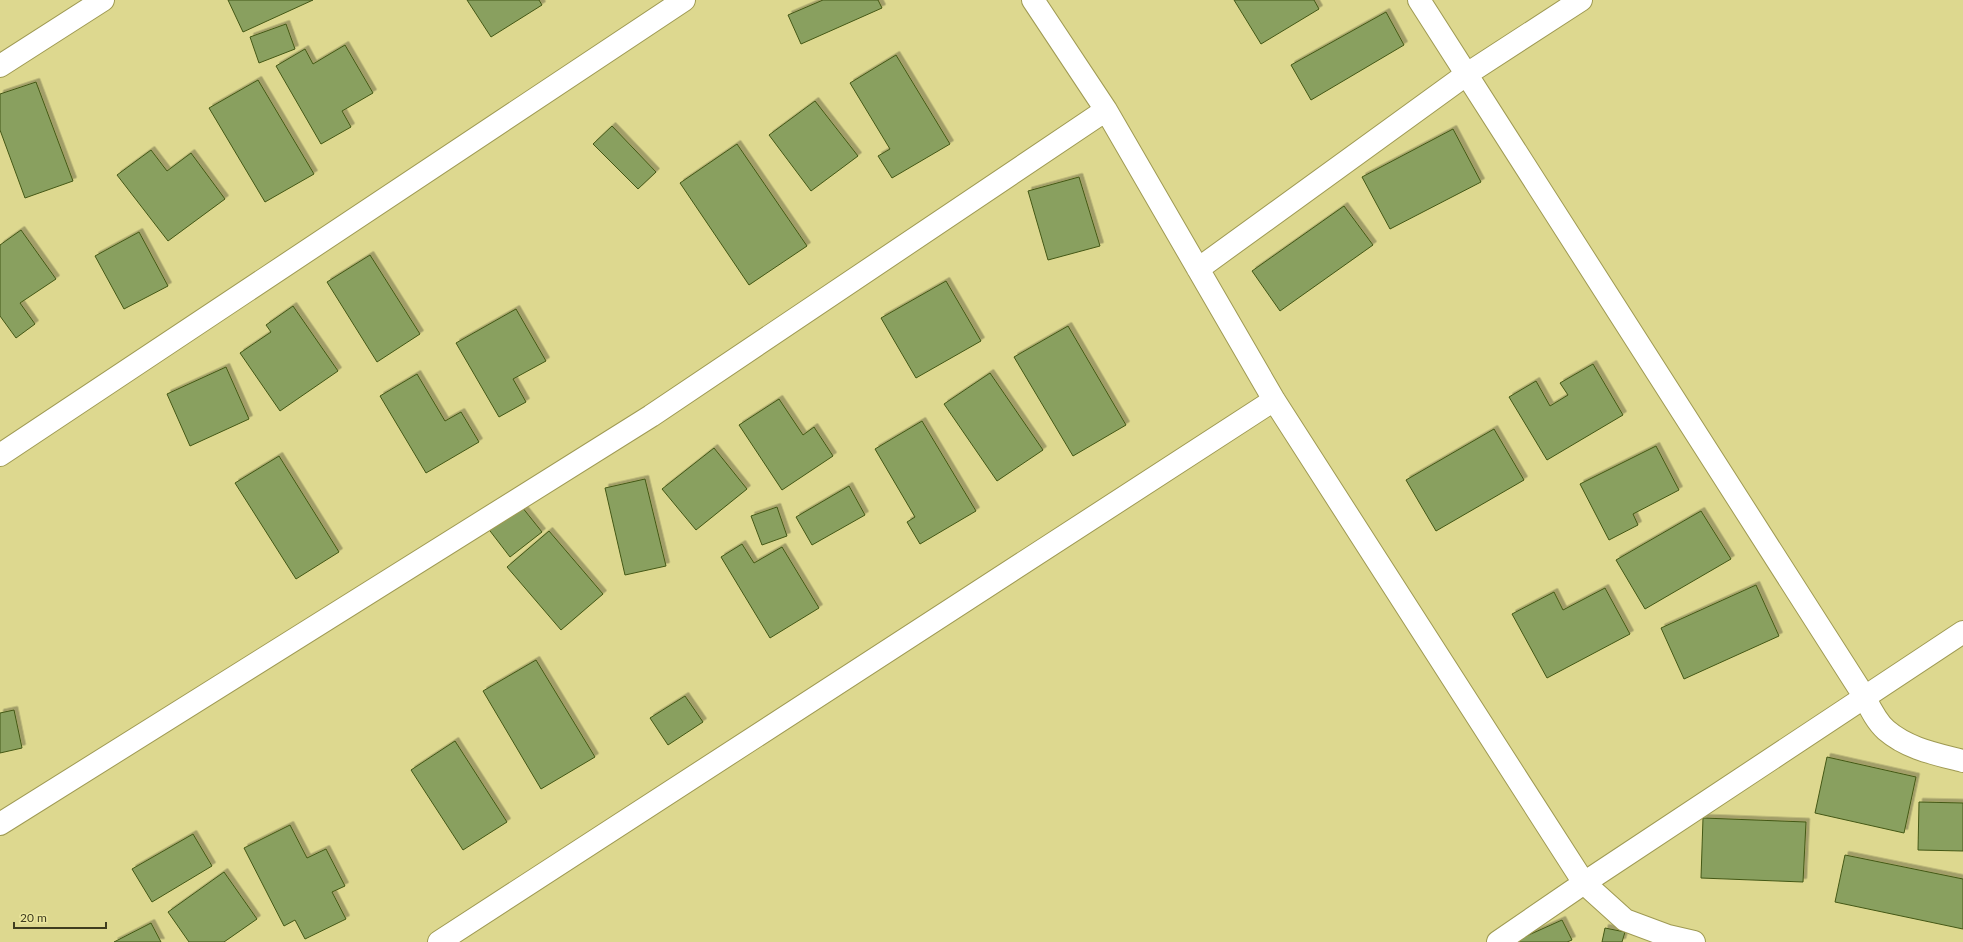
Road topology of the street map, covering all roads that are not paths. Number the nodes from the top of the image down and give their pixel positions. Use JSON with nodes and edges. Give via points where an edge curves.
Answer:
{"nodes":[{"id":1,"x":103,"y":0,"type":"edge"},
{"id":2,"x":684,"y":0,"type":"edge"},
{"id":3,"x":1033,"y":0,"type":"edge"},
{"id":4,"x":1419,"y":0,"type":"edge"},
{"id":5,"x":1581,"y":0,"type":"edge"},
{"id":6,"x":0,"y":66,"type":"edge"},
{"id":7,"x":1467,"y":74,"type":"junction"},
{"id":8,"x":1106,"y":110,"type":"junction"},
{"id":9,"x":1198,"y":269,"type":"junction"},
{"id":10,"x":1274,"y":400,"type":"junction"},
{"id":11,"x":0,"y":455,"type":"edge"},
{"id":12,"x":1963,"y":632,"type":"edge"},
{"id":13,"x":1864,"y":696,"type":"junction"},
{"id":14,"x":1963,"y":761,"type":"edge"},
{"id":15,"x":0,"y":824,"type":"edge"},
{"id":16,"x":1584,"y":883,"type":"junction"},
{"id":17,"x":439,"y":942,"type":"edge"},
{"id":18,"x":1498,"y":942,"type":"edge"},
{"id":19,"x":1694,"y":942,"type":"edge"}],
"edges":[{"from":1,"to":6,"type":"street"},
{"from":2,"to":11,"type":"street"},
{"from":3,"to":8,"type":"street"},
{"from":4,"to":7,"type":"street"},
{"from":5,"to":7,"type":"street"},
{"from":7,"to":9,"type":"street"},
{"from":7,"to":13,"type":"street"},
{"from":8,"to":9,"type":"street"},
{"from":8,"to":15,"type":"street","via":[[651,416]]},
{"from":9,"to":10,"type":"street"},
{"from":10,"to":16,"type":"street"},
{"from":10,"to":17,"type":"street"},
{"from":12,"to":13,"type":"street"},
{"from":13,"to":14,"type":"street","via":[[1885,730],[1921,751]]},
{"from":13,"to":16,"type":"street"},
{"from":16,"to":18,"type":"street"},
{"from":16,"to":19,"type":"street","via":[[1625,920],[1668,936]]}]}
